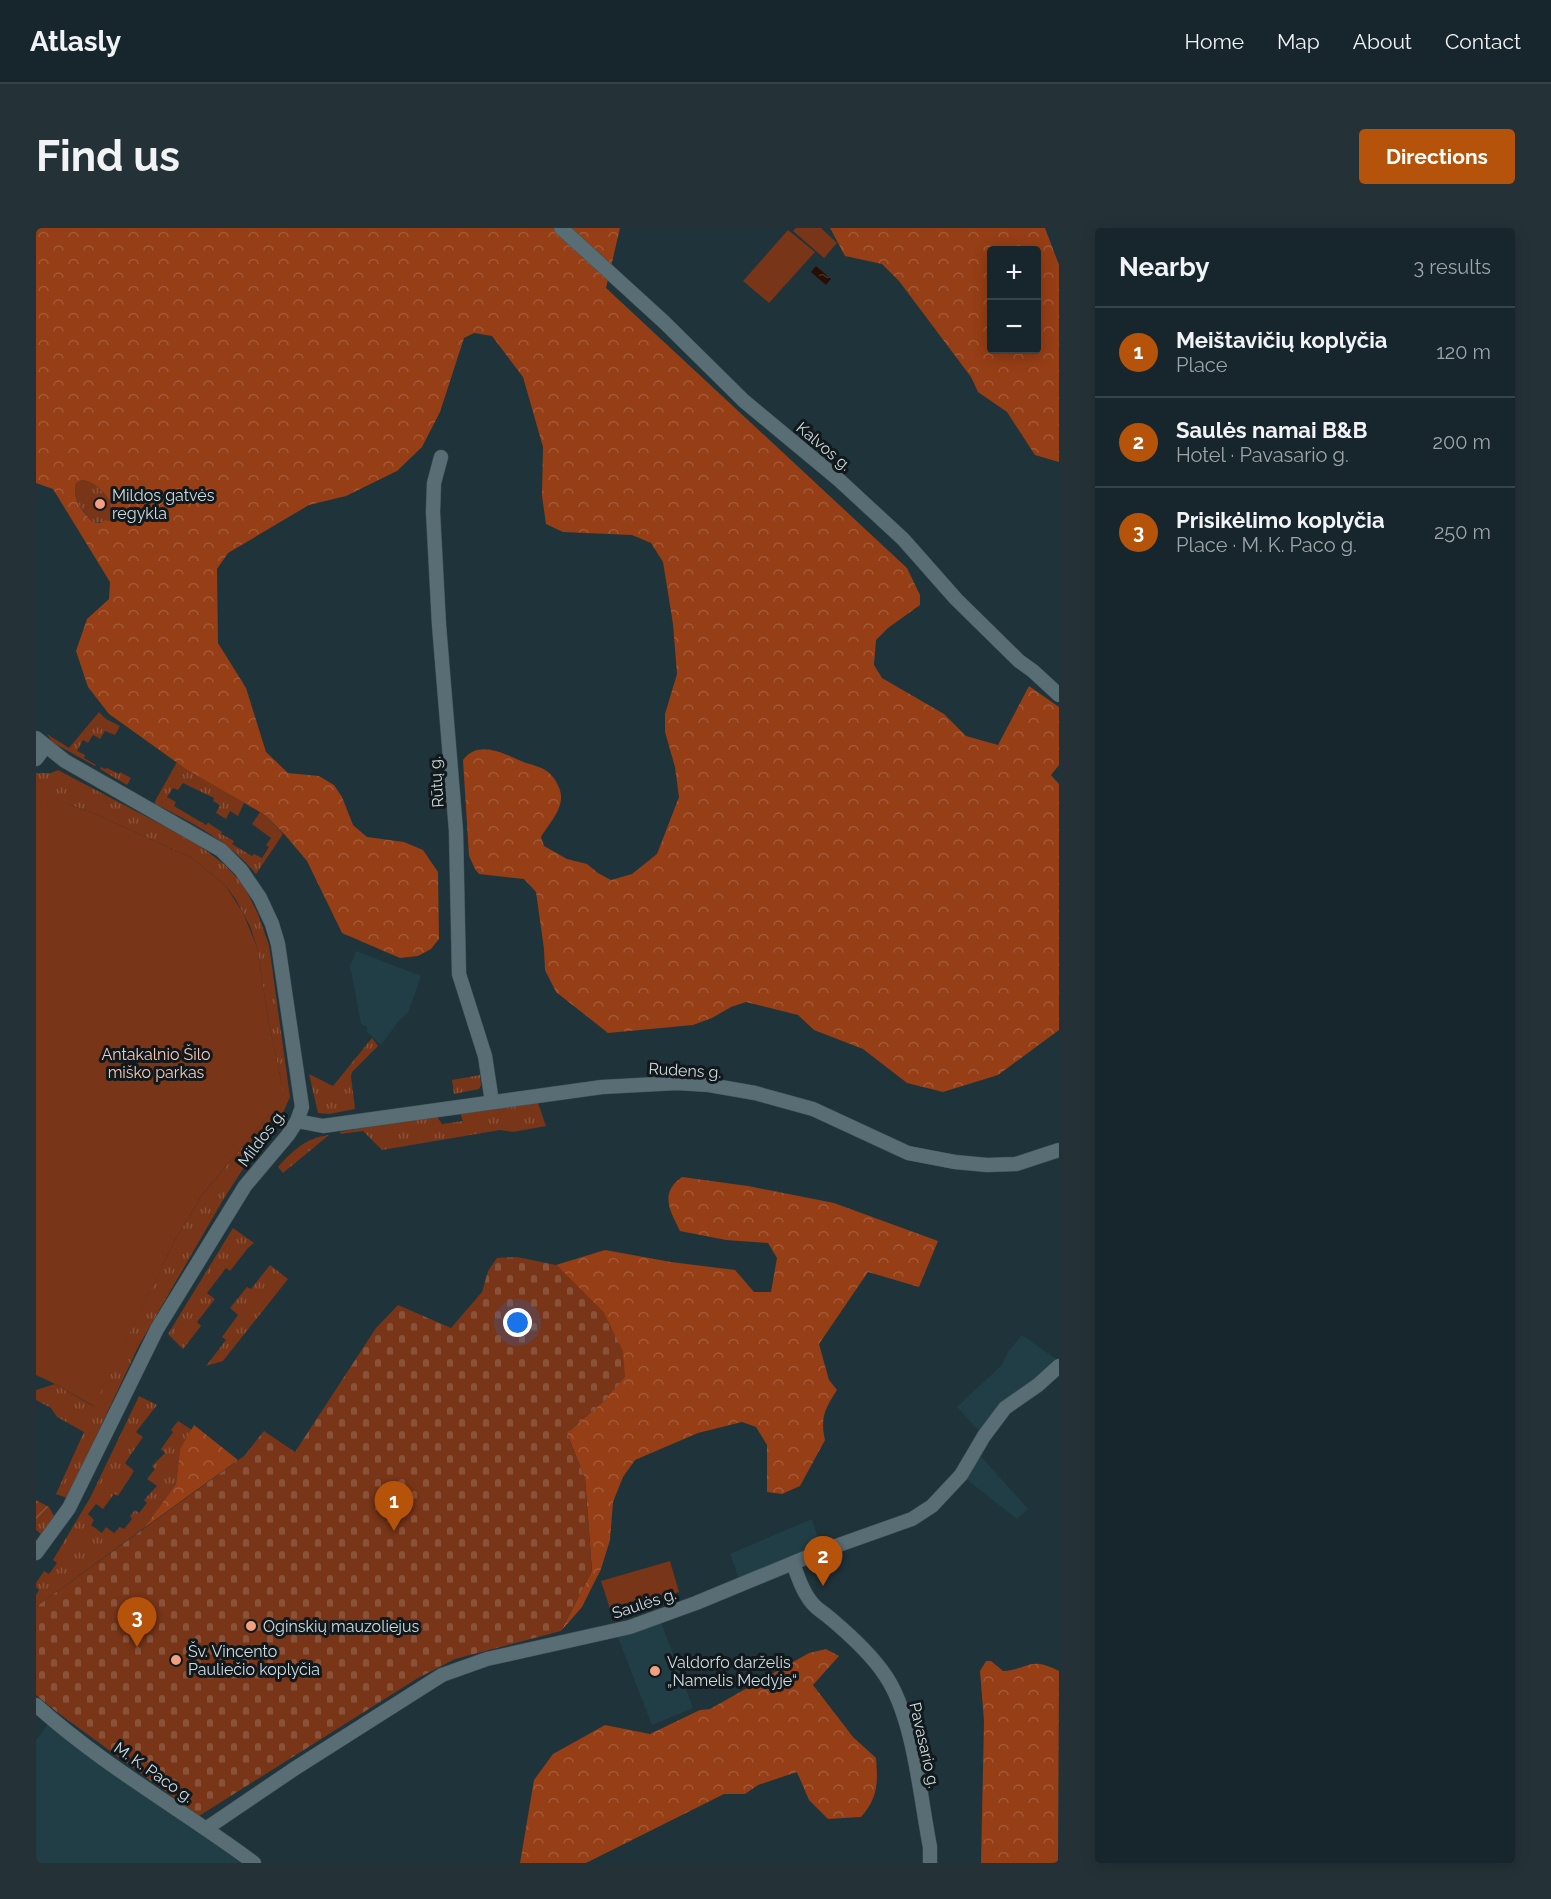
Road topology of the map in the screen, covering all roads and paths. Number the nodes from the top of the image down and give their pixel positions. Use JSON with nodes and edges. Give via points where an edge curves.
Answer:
{"nodes":[{"id":1,"x":561,"y":228,"type":"edge"},
{"id":2,"x":441,"y":457,"type":"dead end"},
{"id":3,"x":1059,"y":695,"type":"edge"},
{"id":4,"x":41,"y":742,"type":"edge"},
{"id":5,"x":36,"y":759,"type":"edge"},
{"id":6,"x":492,"y":1102,"type":"junction"},
{"id":7,"x":297,"y":1120,"type":"junction"},
{"id":8,"x":1059,"y":1150,"type":"edge"},
{"id":9,"x":1059,"y":1366,"type":"edge"},
{"id":10,"x":36,"y":1553,"type":"edge"},
{"id":11,"x":793,"y":1563,"type":"junction"},
{"id":12,"x":36,"y":1706,"type":"edge"},
{"id":13,"x":207,"y":1828,"type":"junction"},
{"id":14,"x":254,"y":1863,"type":"edge"},
{"id":15,"x":930,"y":1863,"type":"edge"}],
"edges":[{"from":1,"to":3,"type":"street","name":"Kalvos g.","via":[[744,401],[903,539],[956,599]]},
{"from":2,"to":6,"type":"street","name":"Rūtų g.","via":[[434,483],[433,512],[456,831],[459,974],[485,1056]]},
{"from":4,"to":5,"type":"street"},
{"from":4,"to":7,"type":"street","name":"Mildos g.","via":[[65,761],[221,850],[260,898],[280,953],[302,1097]]},
{"from":6,"to":7,"type":"street","name":"Rudens g.","via":[[323,1126]]},
{"from":6,"to":8,"type":"street","name":"Rudens g.","via":[[606,1086],[709,1085],[813,1108],[908,1153],[936,1159],[1002,1166],[1035,1160]]},
{"from":7,"to":10,"type":"street","name":"Mildos g.","via":[[245,1186],[157,1329],[69,1508]]},
{"from":9,"to":11,"type":"street","name":"Saulės g.","via":[[1005,1408],[961,1475],[932,1506],[912,1519]]},
{"from":11,"to":13,"type":"street","name":"Saulės g.","via":[[630,1627],[487,1659],[442,1675]]},
{"from":11,"to":15,"type":"street","name":"Pavasario g.","via":[[813,1604],[856,1642],[885,1674],[896,1694],[911,1744]]},
{"from":12,"to":13,"type":"street","name":"M. K. Paco g."},
{"from":13,"to":14,"type":"street","name":"M. K. Paco g."}]}
